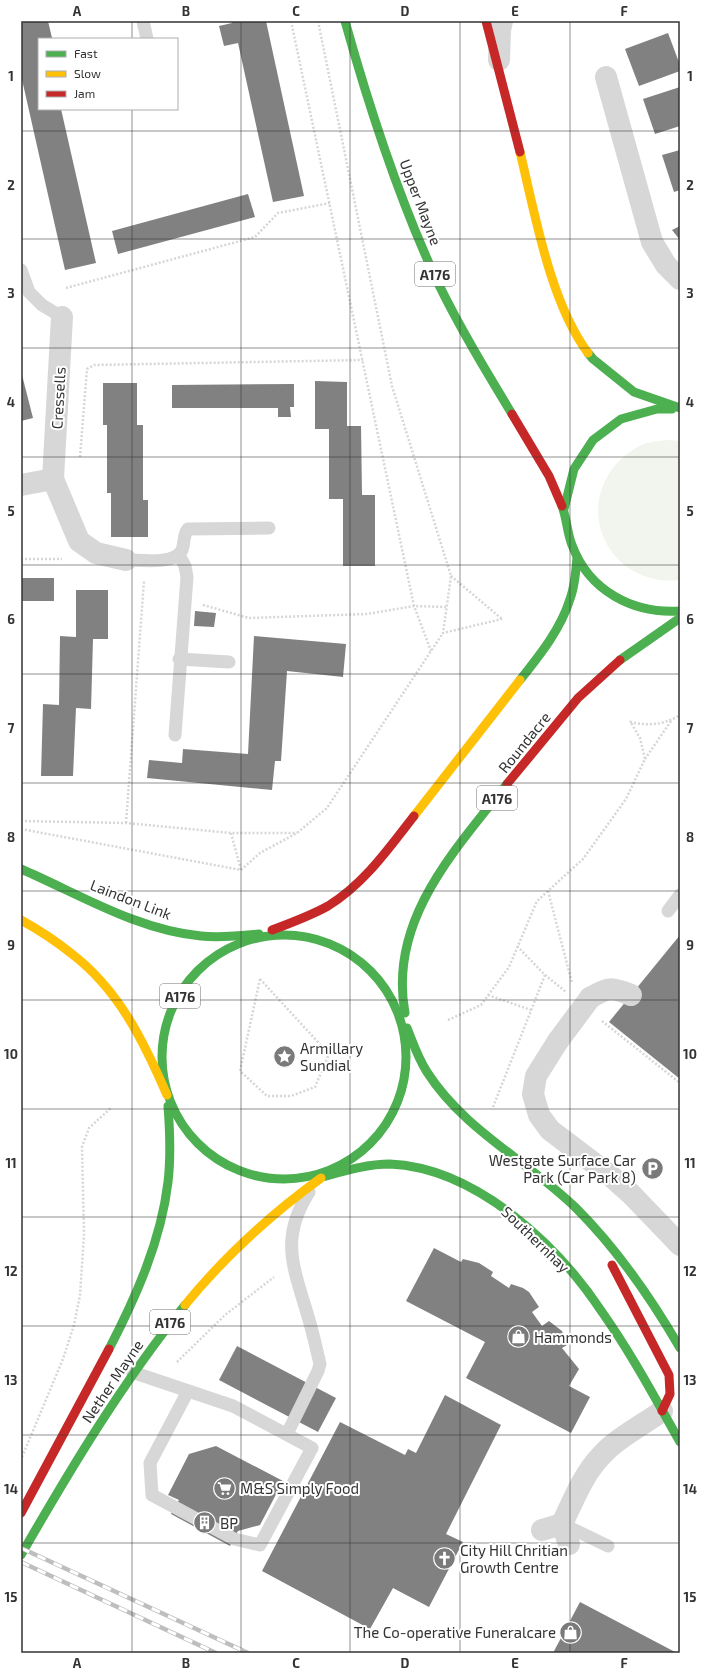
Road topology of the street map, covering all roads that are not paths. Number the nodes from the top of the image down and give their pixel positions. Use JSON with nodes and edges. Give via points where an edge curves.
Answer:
{"nodes":[{"id":1,"x":143,"y":21,"type":"edge"},
{"id":2,"x":345,"y":21,"type":"edge"},
{"id":3,"x":486,"y":21,"type":"edge"},
{"id":4,"x":502,"y":21,"type":"edge"},
{"id":5,"x":147,"y":38,"type":"edge"},
{"id":6,"x":500,"y":77,"type":"junction"},
{"id":7,"x":606,"y":77,"type":"dead end"},
{"id":8,"x":21,"y":270,"type":"edge"},
{"id":9,"x":680,"y":278,"type":"edge"},
{"id":10,"x":62,"y":317,"type":"joint"},
{"id":11,"x":680,"y":409,"type":"edge"},
{"id":12,"x":53,"y":479,"type":"junction"},
{"id":13,"x":21,"y":485,"type":"edge"},
{"id":14,"x":564,"y":509,"type":"junction"},
{"id":15,"x":269,"y":528,"type":"dead end"},
{"id":16,"x":179,"y":555,"type":"junction"},
{"id":17,"x":577,"y":557,"type":"junction"},
{"id":18,"x":126,"y":560,"type":"joint"},
{"id":19,"x":680,"y":611,"type":"edge"},
{"id":20,"x":680,"y":618,"type":"edge"},
{"id":21,"x":179,"y":659,"type":"junction"},
{"id":22,"x":229,"y":662,"type":"dead end"},
{"id":23,"x":175,"y":735,"type":"dead end"},
{"id":24,"x":21,"y":869,"type":"edge"},
{"id":25,"x":680,"y":895,"type":"edge"},
{"id":26,"x":668,"y":911,"type":"dead end"},
{"id":27,"x":21,"y":920,"type":"edge"},
{"id":28,"x":259,"y":934,"type":"junction"},
{"id":29,"x":631,"y":995,"type":"dead end"},
{"id":30,"x":407,"y":1028,"type":"junction"},
{"id":31,"x":167,"y":1095,"type":"junction"},
{"id":32,"x":322,"y":1177,"type":"junction"},
{"id":33,"x":576,"y":1208,"type":"junction"},
{"id":34,"x":680,"y":1244,"type":"edge"},
{"id":35,"x":680,"y":1348,"type":"edge"},
{"id":36,"x":132,"y":1372,"type":"junction"},
{"id":37,"x":188,"y":1391,"type":"junction"},
{"id":38,"x":662,"y":1411,"type":"junction"},
{"id":39,"x":287,"y":1434,"type":"junction"},
{"id":40,"x":680,"y":1442,"type":"edge"},
{"id":41,"x":21,"y":1513,"type":"edge"},
{"id":42,"x":552,"y":1527,"type":"junction"},
{"id":43,"x":569,"y":1544,"type":"dead end"},
{"id":44,"x":608,"y":1546,"type":"dead end"},
{"id":45,"x":21,"y":1555,"type":"edge"}],
"edges":[{"from":1,"to":5,"type":"lane"},
{"from":2,"to":14,"type":"main road","name":"Upper Mayne","number":"A176","via":[[399,186],[425,253],[447,302],[543,466]]},
{"from":3,"to":6,"type":"main road","name":"Upper Mayne","number":"A176"},
{"from":4,"to":6,"type":"street"},
{"from":6,"to":11,"type":"main road","name":"Upper Mayne","number":"A176","via":[[553,282],[577,338],[593,359],[634,392]]},
{"from":7,"to":9,"type":"street","via":[[652,242],[666,265]]},
{"from":8,"to":10,"type":"lane","via":[[29,292],[42,305]]},
{"from":10,"to":12,"type":"street","name":"Cressells"},
{"from":11,"to":14,"type":"main road","name":"Upper Mayne","number":"A176","via":[[657,409],[621,419],[594,440],[574,469]]},
{"from":12,"to":13,"type":"street"},
{"from":12,"to":18,"type":"street","name":"Cressells","via":[[79,541],[96,553]]},
{"from":14,"to":17,"type":"main road","name":"Upper Mayne","number":"A176","via":[[569,536]]},
{"from":15,"to":16,"type":"lane","via":[[188,529],[184,533],[183,548]]},
{"from":16,"to":18,"type":"lane","via":[[169,560]]},
{"from":16,"to":21,"type":"lane","via":[[187,577]]},
{"from":17,"to":19,"type":"main road","name":"Upper Mayne","number":"A176","via":[[588,575],[603,590],[636,608],[666,613]]},
{"from":17,"to":28,"type":"main road","number":"A176","via":[[570,600],[553,634],[382,857],[349,891],[329,905],[289,924]]},
{"from":20,"to":30,"type":"main road","name":"Roundacre","number":"A176","via":[[635,649],[578,699],[451,857],[419,910],[403,957],[401,980]]},
{"from":21,"to":22,"type":"lane"},
{"from":21,"to":23,"type":"lane"},
{"from":24,"to":28,"type":"main road","name":"Laindon Link","via":[[116,911],[174,931],[201,936]]},
{"from":25,"to":26,"type":"lane"},
{"from":27,"to":31,"type":"main road","via":[[44,932],[75,954],[98,976],[140,1033]]},
{"from":28,"to":30,"type":"main road","number":"A176","via":[[300,936],[336,947],[349,955],[383,985],[398,1006]]},
{"from":28,"to":31,"type":"main road","number":"A176","via":[[243,939],[208,962],[176,1002],[169,1019],[163,1050]]},
{"from":29,"to":34,"type":"street","bridge":true,"via":[[614,988],[581,992],[558,1041],[536,1076],[533,1094],[539,1115],[550,1130],[617,1182]]},
{"from":30,"to":32,"type":"main road","number":"A176","via":[[405,1071],[399,1093],[381,1127],[364,1146],[338,1168]]},
{"from":30,"to":33,"type":"main road","via":[[418,1057],[430,1078],[446,1097],[481,1130]]},
{"from":31,"to":32,"type":"main road","number":"A176","via":[[181,1124],[191,1137],[204,1149],[235,1168],[279,1180]]},
{"from":31,"to":41,"type":"main road","name":"Nether Mayne","number":"A176","via":[[171,1155],[163,1214],[156,1242],[110,1348]]},
{"from":32,"to":36,"type":"main road","name":"Nether Mayne","number":"A176","via":[[266,1219],[238,1247],[168,1325]]},
{"from":32,"to":38,"type":"main road","name":"Southernhay","via":[[372,1165],[428,1169],[474,1187],[499,1203],[531,1231],[580,1283],[624,1345]]},
{"from":32,"to":39,"type":"lane","via":[[302,1203],[291,1240],[293,1267],[320,1364]]},
{"from":33,"to":35,"type":"main road","via":[[637,1279]]},
{"from":33,"to":38,"type":"main road","via":[[623,1284],[669,1376],[672,1390]]},
{"from":36,"to":37,"type":"lane"},
{"from":36,"to":45,"type":"main road","name":"Nether Mayne","number":"A176","via":[[53,1498]]},
{"from":37,"to":39,"type":"lane","via":[[233,1406]]},
{"from":37,"to":39,"type":"lane","via":[[150,1463],[152,1495],[234,1539],[260,1545],[312,1448]]},
{"from":38,"to":40,"type":"main road","name":"Southernhay"},
{"from":38,"to":42,"type":"street","via":[[601,1456]]},
{"from":42,"to":43,"type":"street"},
{"from":42,"to":44,"type":"lane"}]}
